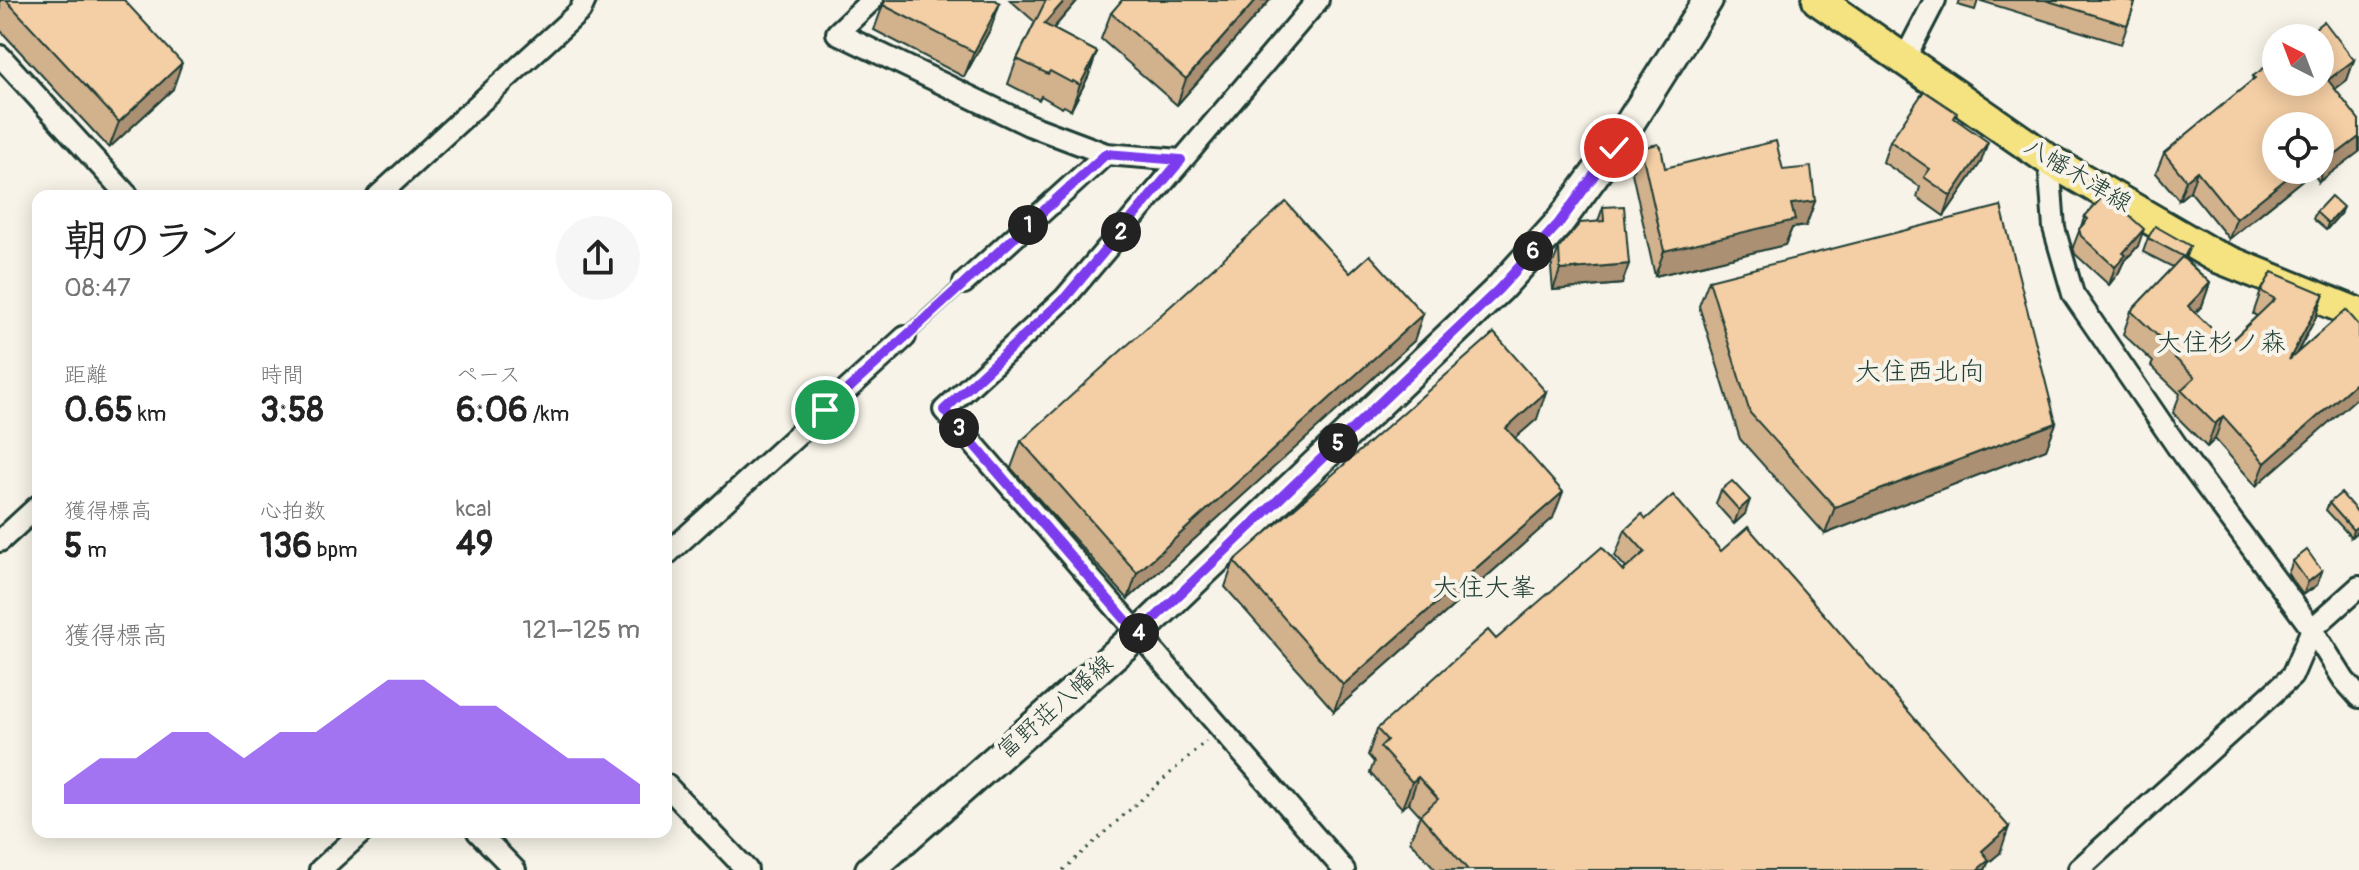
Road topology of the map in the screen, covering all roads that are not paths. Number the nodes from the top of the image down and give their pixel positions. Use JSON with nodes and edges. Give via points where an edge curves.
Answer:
{"nodes":[{"id":1,"x":585,"y":0,"type":"edge"},
{"id":2,"x":872,"y":0,"type":"edge"},
{"id":3,"x":1318,"y":0,"type":"edge"},
{"id":4,"x":1708,"y":0,"type":"edge"},
{"id":5,"x":1818,"y":0,"type":"edge"},
{"id":6,"x":1935,"y":0,"type":"edge"},
{"id":7,"x":0,"y":56,"type":"edge"},
{"id":8,"x":1904,"y":60,"type":"junction"},
{"id":9,"x":1106,"y":154,"type":"junction"},
{"id":10,"x":1181,"y":160,"type":"junction"},
{"id":11,"x":2049,"y":160,"type":"junction"},
{"id":12,"x":123,"y":190,"type":"edge"},
{"id":13,"x":385,"y":190,"type":"edge"},
{"id":14,"x":964,"y":283,"type":"joint"},
{"id":15,"x":2359,"y":314,"type":"edge"},
{"id":16,"x":905,"y":337,"type":"joint"},
{"id":17,"x":32,"y":512,"type":"edge"},
{"id":18,"x":0,"y":541,"type":"edge"},
{"id":19,"x":672,"y":550,"type":"edge"},
{"id":20,"x":2359,"y":587,"type":"edge"},
{"id":21,"x":2312,"y":629,"type":"junction"},
{"id":22,"x":1138,"y":634,"type":"junction"},
{"id":23,"x":2359,"y":697,"type":"edge"},
{"id":24,"x":672,"y":791,"type":"edge"},
{"id":25,"x":355,"y":838,"type":"edge"},
{"id":26,"x":484,"y":838,"type":"edge"},
{"id":27,"x":2079,"y":869,"type":"edge"},
{"id":28,"x":320,"y":870,"type":"edge"},
{"id":29,"x":515,"y":870,"type":"edge"},
{"id":30,"x":747,"y":870,"type":"edge"},
{"id":31,"x":870,"y":870,"type":"edge"},
{"id":32,"x":1344,"y":870,"type":"edge"}],
"edges":[{"from":1,"to":13,"type":"street","via":[[580,11]]},
{"from":2,"to":9,"type":"street","via":[[837,33],[1029,125]]},
{"from":3,"to":10,"type":"street"},
{"from":4,"to":22,"type":"main road","name":"富野荘八幡線","via":[[1614,148],[1559,223],[1499,289]]},
{"from":5,"to":8,"type":"main road","name":"八幡木津線"},
{"from":6,"to":8,"type":"street"},
{"from":7,"to":12,"type":"street"},
{"from":8,"to":11,"type":"main road","name":"八幡木津線"},
{"from":9,"to":10,"type":"street"},
{"from":9,"to":14,"type":"street"},
{"from":10,"to":22,"type":"street","via":[[1065,298],[944,410]]},
{"from":11,"to":15,"type":"main road","name":"八幡木津線","via":[[2213,255]]},
{"from":11,"to":21,"type":"street","via":[[2054,228],[2073,294]]},
{"from":14,"to":16,"type":"lane"},
{"from":16,"to":19,"type":"street"},
{"from":17,"to":18,"type":"street"},
{"from":20,"to":21,"type":"street"},
{"from":21,"to":23,"type":"street"},
{"from":21,"to":27,"type":"street","via":[[2292,676]]},
{"from":22,"to":31,"type":"main road","name":"富野荘八幡線"},
{"from":22,"to":32,"type":"street"},
{"from":24,"to":30,"type":"street"},
{"from":25,"to":28,"type":"street"},
{"from":26,"to":29,"type":"street"}]}
